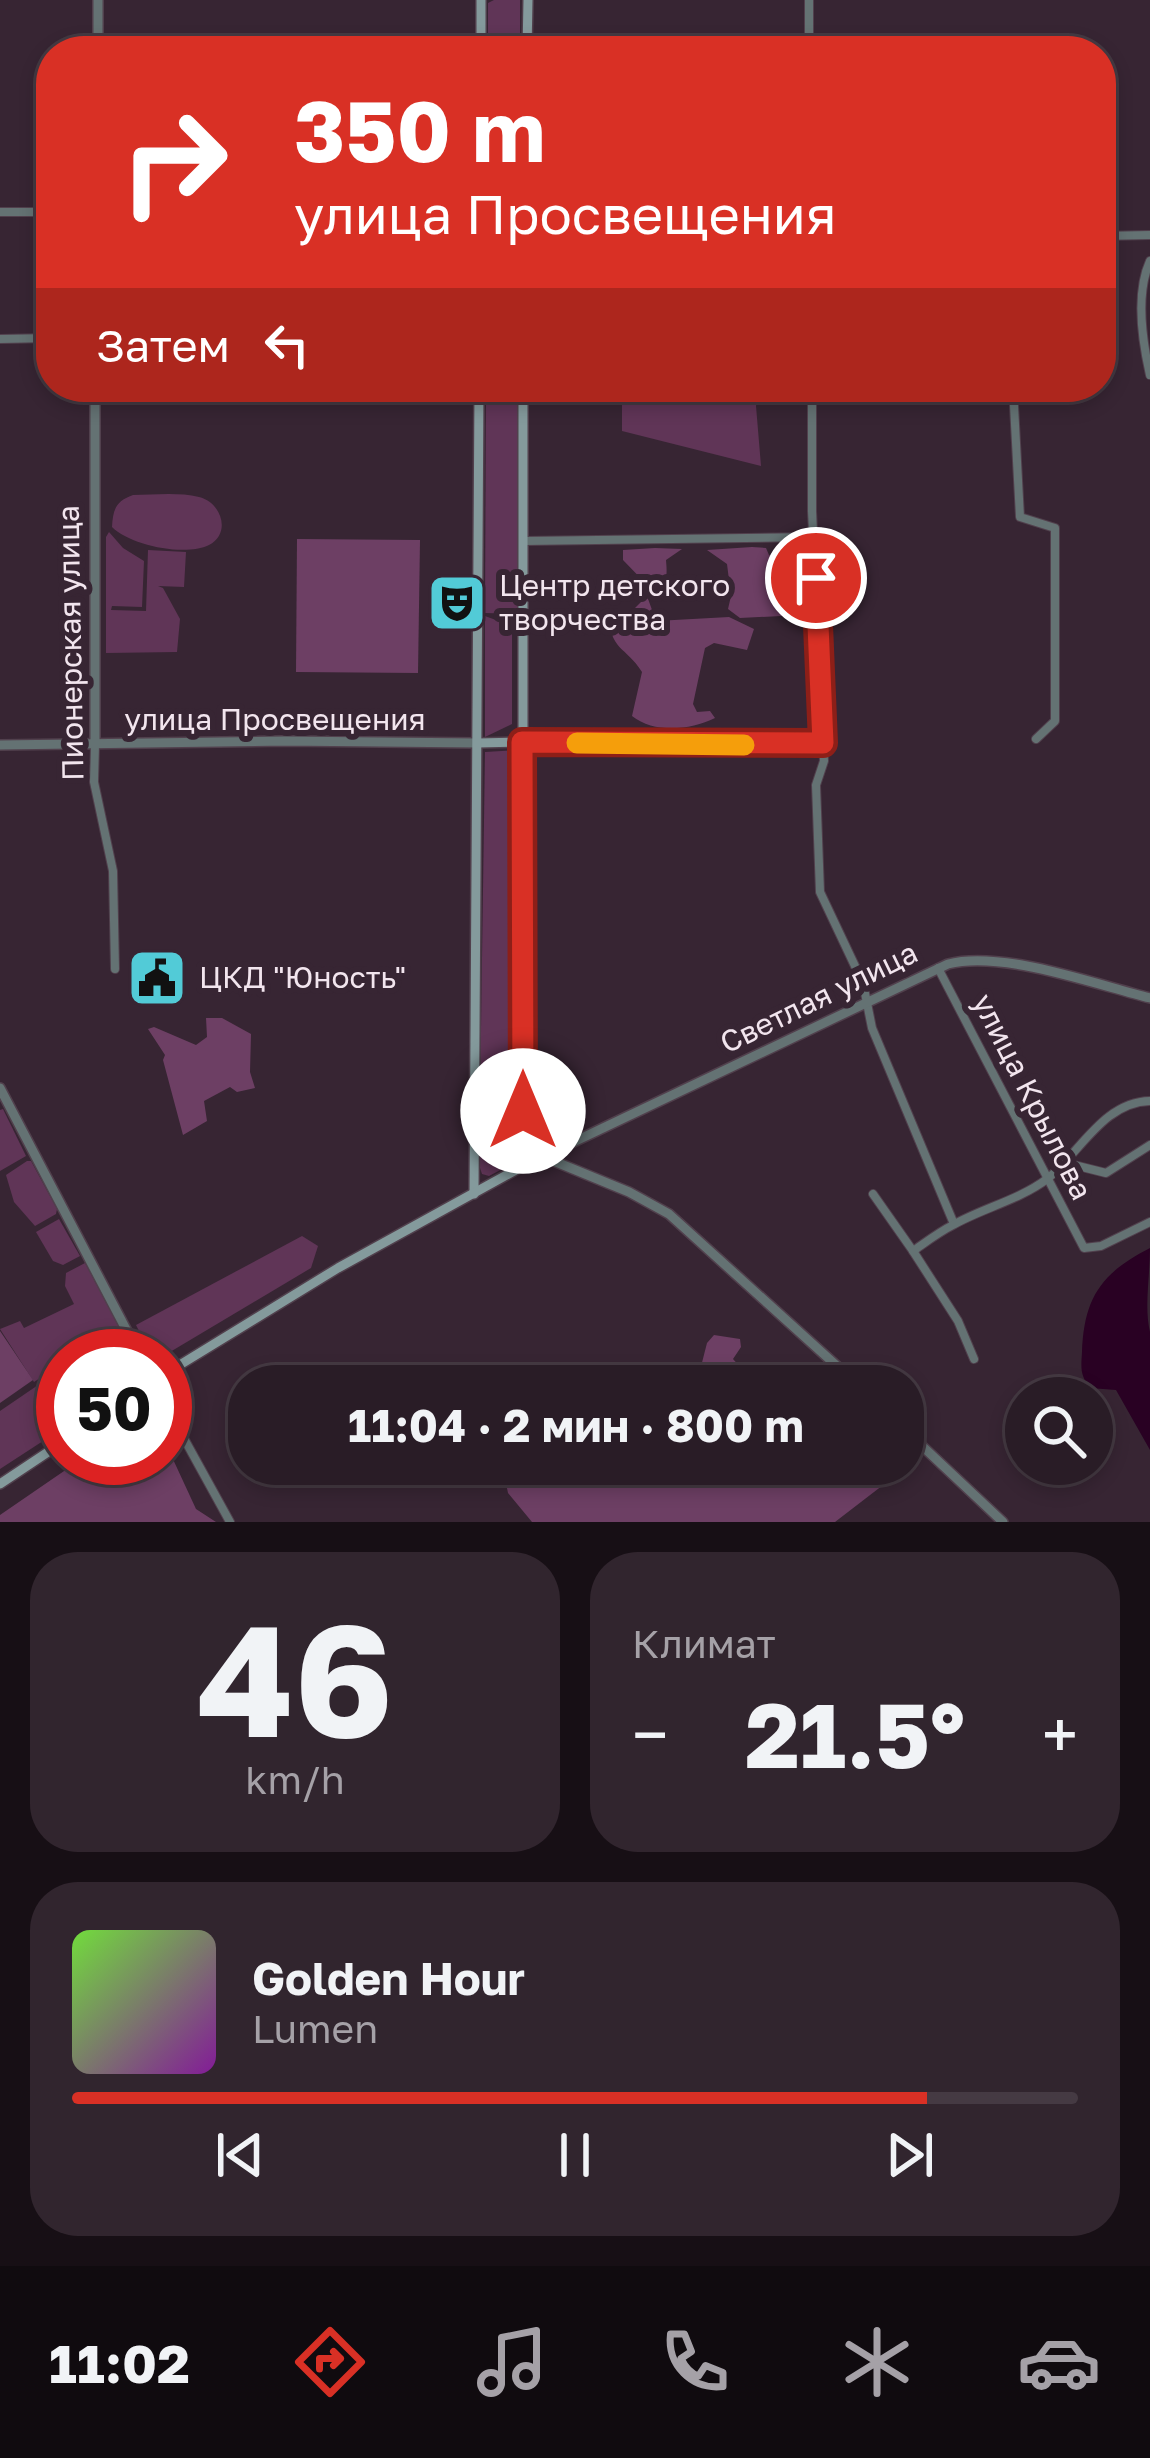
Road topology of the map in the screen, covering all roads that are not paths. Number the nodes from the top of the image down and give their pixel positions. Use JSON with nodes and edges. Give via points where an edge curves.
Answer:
{"nodes":[{"id":1,"x":98,"y":0,"type":"edge"},
{"id":2,"x":481,"y":0,"type":"edge"},
{"id":3,"x":528,"y":0,"type":"edge"},
{"id":4,"x":809,"y":0,"type":"edge"},
{"id":5,"x":98,"y":36,"type":"edge"},
{"id":6,"x":481,"y":36,"type":"edge"},
{"id":7,"x":527,"y":36,"type":"edge"},
{"id":8,"x":809,"y":36,"type":"edge"},
{"id":9,"x":0,"y":212,"type":"edge"},
{"id":10,"x":36,"y":212,"type":"edge"},
{"id":11,"x":1116,"y":236,"type":"edge"},
{"id":12,"x":1150,"y":236,"type":"edge"},
{"id":13,"x":1150,"y":261,"type":"edge"},
{"id":14,"x":36,"y":338,"type":"edge"},
{"id":15,"x":0,"y":339,"type":"edge"},
{"id":16,"x":1150,"y":375,"type":"edge"},
{"id":17,"x":95,"y":402,"type":"edge"},
{"id":18,"x":478,"y":402,"type":"edge"},
{"id":19,"x":523,"y":402,"type":"edge"},
{"id":20,"x":812,"y":402,"type":"edge"},
{"id":21,"x":1014,"y":402,"type":"edge"},
{"id":22,"x":814,"y":537,"type":"junction"},
{"id":23,"x":523,"y":541,"type":"junction"},
{"id":24,"x":1036,"y":739,"type":"dead end"},
{"id":25,"x":522,"y":742,"type":"junction"},
{"id":26,"x":478,"y":743,"type":"junction"},
{"id":27,"x":823,"y":743,"type":"junction"},
{"id":28,"x":0,"y":745,"type":"edge"},
{"id":29,"x":95,"y":745,"type":"junction"},
{"id":30,"x":938,"y":967,"type":"junction"},
{"id":31,"x":115,"y":969,"type":"dead end"},
{"id":32,"x":1150,"y":998,"type":"edge"},
{"id":33,"x":866,"y":1004,"type":"junction"},
{"id":34,"x":0,"y":1088,"type":"edge"},
{"id":35,"x":1150,"y":1101,"type":"edge"},
{"id":36,"x":1150,"y":1145,"type":"edge"},
{"id":37,"x":548,"y":1154,"type":"junction"},
{"id":38,"x":1066,"y":1163,"type":"junction"},
{"id":39,"x":524,"y":1166,"type":"junction"},
{"id":40,"x":1046,"y":1179,"type":"junction"},
{"id":41,"x":473,"y":1194,"type":"junction"},
{"id":42,"x":873,"y":1194,"type":"dead end"},
{"id":43,"x":1150,"y":1222,"type":"edge"},
{"id":44,"x":954,"y":1224,"type":"junction"},
{"id":45,"x":913,"y":1251,"type":"junction"},
{"id":46,"x":126,"y":1329,"type":"edge"},
{"id":47,"x":192,"y":1357,"type":"edge"},
{"id":48,"x":974,"y":1359,"type":"dead end"},
{"id":49,"x":836,"y":1365,"type":"edge"},
{"id":50,"x":924,"y":1447,"type":"edge"},
{"id":51,"x":192,"y":1453,"type":"edge"},
{"id":52,"x":36,"y":1460,"type":"edge"},
{"id":53,"x":0,"y":1484,"type":"edge"},
{"id":54,"x":230,"y":1522,"type":"edge"},
{"id":55,"x":1003,"y":1522,"type":"edge"}],
"edges":[{"from":1,"to":5,"type":"street"},
{"from":2,"to":6,"type":"main road"},
{"from":3,"to":7,"type":"main road"},
{"from":4,"to":8,"type":"street"},
{"from":9,"to":10,"type":"street"},
{"from":11,"to":12,"type":"street"},
{"from":13,"to":16,"type":"street","via":[[1142,312]]},
{"from":14,"to":15,"type":"street"},
{"from":17,"to":29,"type":"street","name":"Пионерская улица"},
{"from":18,"to":26,"type":"main road"},
{"from":19,"to":23,"type":"main road"},
{"from":20,"to":22,"type":"street"},
{"from":21,"to":24,"type":"street","via":[[1020,518],[1055,528],[1055,721]]},
{"from":22,"to":23,"type":"street"},
{"from":22,"to":27,"type":"street"},
{"from":23,"to":25,"type":"main road"},
{"from":25,"to":26,"type":"main road"},
{"from":25,"to":27,"type":"street"},
{"from":25,"to":39,"type":"main road"},
{"from":26,"to":29,"type":"street","name":"улица Просвещения"},
{"from":26,"to":41,"type":"main road"},
{"from":27,"to":33,"type":"street","via":[[816,785],[820,892]]},
{"from":28,"to":29,"type":"street","name":"улица Просвещения"},
{"from":29,"to":31,"type":"street","name":"Пионерская улица","via":[[94,782],[113,871]]},
{"from":30,"to":32,"type":"street","name":"Светлая улица","via":[[1000,961]]},
{"from":30,"to":33,"type":"street","name":"Светлая улица"},
{"from":30,"to":40,"type":"street","name":"улица Крылова"},
{"from":33,"to":37,"type":"street","name":"Светлая улица"},
{"from":33,"to":44,"type":"street"},
{"from":34,"to":46,"type":"street"},
{"from":35,"to":38,"type":"street","via":[[1108,1118]]},
{"from":36,"to":38,"type":"street","via":[[1106,1173]]},
{"from":37,"to":39,"type":"street","name":"Светлая улица"},
{"from":37,"to":49,"type":"street","via":[[680,1222]]},
{"from":38,"to":40,"type":"street"},
{"from":39,"to":41,"type":"main road"},
{"from":40,"to":43,"type":"street","name":"улица Крылова","via":[[1084,1248]]},
{"from":40,"to":44,"type":"street"},
{"from":41,"to":47,"type":"main road"},
{"from":42,"to":45,"type":"street"},
{"from":44,"to":45,"type":"street"},
{"from":45,"to":48,"type":"street"},
{"from":50,"to":55,"type":"street"},
{"from":51,"to":54,"type":"street"},
{"from":52,"to":53,"type":"main road"}]}
